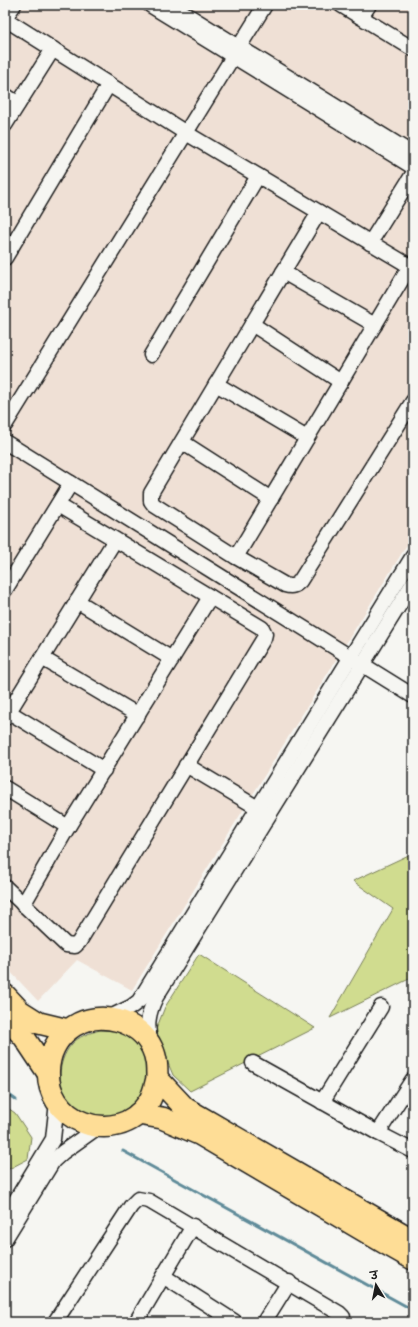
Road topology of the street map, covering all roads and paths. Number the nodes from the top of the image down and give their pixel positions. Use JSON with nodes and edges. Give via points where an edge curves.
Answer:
{"nodes":[{"id":1,"x":14,"y":5,"type":"edge"},
{"id":2,"x":150,"y":5,"type":"edge"},
{"id":3,"x":171,"y":5,"type":"edge"},
{"id":4,"x":265,"y":5,"type":"edge"},
{"id":5,"x":341,"y":5,"type":"edge"},
{"id":6,"x":369,"y":5,"type":"edge"},
{"id":7,"x":361,"y":17,"type":"junction"},
{"id":8,"x":5,"y":19,"type":"edge"},
{"id":9,"x":52,"y":49,"type":"junction"},
{"id":10,"x":413,"y":49,"type":"edge"},
{"id":11,"x":236,"y":51,"type":"junction"},
{"id":12,"x":109,"y":84,"type":"junction"},
{"id":13,"x":5,"y":96,"type":"edge"},
{"id":14,"x":18,"y":104,"type":"junction"},
{"id":15,"x":5,"y":125,"type":"edge"},
{"id":16,"x":186,"y":133,"type":"junction"},
{"id":17,"x":413,"y":154,"type":"edge"},
{"id":18,"x":413,"y":167,"type":"edge"},
{"id":19,"x":413,"y":174,"type":"edge"},
{"id":20,"x":258,"y":176,"type":"junction"},
{"id":21,"x":319,"y":212,"type":"junction"},
{"id":22,"x":370,"y":242,"type":"junction"},
{"id":23,"x":5,"y":258,"type":"edge"},
{"id":24,"x":412,"y":267,"type":"edge"},
{"id":25,"x":284,"y":272,"type":"junction"},
{"id":26,"x":252,"y":324,"type":"junction"},
{"id":27,"x":375,"y":325,"type":"junction"},
{"id":28,"x":151,"y":355,"type":"dead end"},
{"id":29,"x":341,"y":382,"type":"junction"},
{"id":30,"x":216,"y":384,"type":"junction"},
{"id":31,"x":413,"y":401,"type":"edge"},
{"id":32,"x":5,"y":425,"type":"edge"},
{"id":33,"x":307,"y":438,"type":"junction"},
{"id":34,"x":5,"y":442,"type":"edge"},
{"id":35,"x":182,"y":442,"type":"junction"},
{"id":36,"x":71,"y":483,"type":"junction"},
{"id":37,"x":271,"y":499,"type":"junction"},
{"id":38,"x":58,"y":505,"type":"junction"},
{"id":39,"x":115,"y":540,"type":"junction"},
{"id":40,"x":413,"y":556,"type":"edge"},
{"id":41,"x":236,"y":557,"type":"junction"},
{"id":42,"x":413,"y":583,"type":"edge"},
{"id":43,"x":5,"y":590,"type":"edge"},
{"id":44,"x":210,"y":597,"type":"junction"},
{"id":45,"x":77,"y":601,"type":"junction"},
{"id":46,"x":42,"y":658,"type":"junction"},
{"id":47,"x":172,"y":659,"type":"junction"},
{"id":48,"x":356,"y":661,"type":"junction"},
{"id":49,"x":413,"y":696,"type":"edge"},
{"id":50,"x":7,"y":715,"type":"edge"},
{"id":51,"x":138,"y":715,"type":"junction"},
{"id":52,"x":186,"y":765,"type":"junction"},
{"id":53,"x":104,"y":770,"type":"junction"},
{"id":54,"x":5,"y":788,"type":"edge"},
{"id":55,"x":258,"y":808,"type":"junction"},
{"id":56,"x":68,"y":827,"type":"junction"},
{"id":57,"x":5,"y":887,"type":"edge"},
{"id":58,"x":23,"y":905,"type":"junction"},
{"id":59,"x":5,"y":995,"type":"edge"},
{"id":60,"x":380,"y":1007,"type":"dead end"},
{"id":61,"x":5,"y":1017,"type":"edge"},
{"id":62,"x":108,"y":1018,"type":"junction"},
{"id":63,"x":68,"y":1030,"type":"junction"},
{"id":64,"x":152,"y":1047,"type":"junction"},
{"id":65,"x":253,"y":1063,"type":"dead end"},
{"id":66,"x":48,"y":1073,"type":"junction"},
{"id":67,"x":158,"y":1078,"type":"junction"},
{"id":68,"x":413,"y":1079,"type":"edge"},
{"id":69,"x":57,"y":1102,"type":"junction"},
{"id":70,"x":322,"y":1102,"type":"junction"},
{"id":71,"x":138,"y":1114,"type":"junction"},
{"id":72,"x":98,"y":1127,"type":"junction"},
{"id":73,"x":378,"y":1133,"type":"junction"},
{"id":74,"x":413,"y":1151,"type":"edge"},
{"id":75,"x":5,"y":1218,"type":"edge"},
{"id":76,"x":193,"y":1226,"type":"junction"},
{"id":77,"x":5,"y":1239,"type":"edge"},
{"id":78,"x":413,"y":1240,"type":"edge"},
{"id":79,"x":413,"y":1259,"type":"edge"},
{"id":80,"x":163,"y":1276,"type":"junction"},
{"id":81,"x":289,"y":1282,"type":"junction"},
{"id":82,"x":55,"y":1322,"type":"edge"},
{"id":83,"x":136,"y":1322,"type":"edge"},
{"id":84,"x":236,"y":1322,"type":"edge"},
{"id":85,"x":264,"y":1322,"type":"edge"},
{"id":86,"x":343,"y":1322,"type":"edge"}],
"edges":[{"from":1,"to":8,"type":"street"},
{"from":2,"to":11,"type":"street"},
{"from":3,"to":11,"type":"street"},
{"from":4,"to":11,"type":"street"},
{"from":5,"to":7,"type":"street"},
{"from":6,"to":7,"type":"street"},
{"from":7,"to":10,"type":"street"},
{"from":8,"to":9,"type":"street"},
{"from":9,"to":12,"type":"street"},
{"from":9,"to":14,"type":"street"},
{"from":11,"to":16,"type":"street"},
{"from":11,"to":17,"type":"street"},
{"from":11,"to":18,"type":"street"},
{"from":12,"to":16,"type":"street"},
{"from":12,"to":23,"type":"street"},
{"from":13,"to":14,"type":"street"},
{"from":14,"to":15,"type":"street"},
{"from":16,"to":20,"type":"street"},
{"from":16,"to":32,"type":"street"},
{"from":19,"to":22,"type":"street"},
{"from":20,"to":21,"type":"street"},
{"from":20,"to":28,"type":"street"},
{"from":21,"to":22,"type":"street"},
{"from":21,"to":25,"type":"street"},
{"from":22,"to":24,"type":"street"},
{"from":24,"to":27,"type":"street"},
{"from":25,"to":26,"type":"street"},
{"from":25,"to":27,"type":"street"},
{"from":26,"to":29,"type":"street"},
{"from":26,"to":30,"type":"street"},
{"from":27,"to":29,"type":"street"},
{"from":29,"to":33,"type":"street"},
{"from":30,"to":33,"type":"street"},
{"from":30,"to":35,"type":"street"},
{"from":31,"to":41,"type":"street","via":[[296,585],[285,585]]},
{"from":33,"to":37,"type":"street"},
{"from":34,"to":36,"type":"street"},
{"from":35,"to":37,"type":"street"},
{"from":35,"to":41,"type":"street","via":[[151,493],[151,501]]},
{"from":36,"to":38,"type":"street"},
{"from":36,"to":48,"type":"street"},
{"from":37,"to":41,"type":"street"},
{"from":38,"to":39,"type":"street"},
{"from":38,"to":43,"type":"street"},
{"from":39,"to":44,"type":"street"},
{"from":39,"to":45,"type":"street"},
{"from":40,"to":48,"type":"street"},
{"from":42,"to":48,"type":"street"},
{"from":44,"to":47,"type":"street"},
{"from":44,"to":52,"type":"street","via":[[262,628],[265,634]]},
{"from":45,"to":46,"type":"street"},
{"from":45,"to":47,"type":"street"},
{"from":46,"to":50,"type":"street"},
{"from":46,"to":51,"type":"street"},
{"from":47,"to":51,"type":"street"},
{"from":48,"to":49,"type":"street"},
{"from":48,"to":55,"type":"street"},
{"from":48,"to":64,"type":"street","via":[[156,997],[148,1016],[148,1033]]},
{"from":50,"to":53,"type":"street"},
{"from":51,"to":53,"type":"street"},
{"from":52,"to":55,"type":"street"},
{"from":52,"to":58,"type":"street","via":[[75,946],[66,945]]},
{"from":53,"to":56,"type":"street"},
{"from":54,"to":56,"type":"street"},
{"from":55,"to":62,"type":"street","via":[[139,1001]]},
{"from":56,"to":58,"type":"street"},
{"from":57,"to":58,"type":"street"},
{"from":59,"to":63,"type":"highway","via":[[20,1011],[39,1023]]},
{"from":60,"to":70,"type":"street"},
{"from":61,"to":66,"type":"highway","via":[[24,1037]]},
{"from":62,"to":63,"type":"highway","via":[[94,1018]]},
{"from":62,"to":64,"type":"highway","via":[[126,1023],[141,1033]]},
{"from":63,"to":66,"type":"highway","via":[[50,1057]]},
{"from":64,"to":67,"type":"highway","via":[[157,1062]]},
{"from":65,"to":70,"type":"street"},
{"from":66,"to":69,"type":"highway","via":[[50,1088]]},
{"from":67,"to":71,"type":"highway","via":[[148,1104]]},
{"from":67,"to":78,"type":"highway","via":[[186,1108]]},
{"from":68,"to":73,"type":"street"},
{"from":69,"to":72,"type":"highway","via":[[64,1112],[74,1119]]},
{"from":69,"to":75,"type":"street","via":[[53,1139]]},
{"from":70,"to":73,"type":"street"},
{"from":71,"to":72,"type":"highway","via":[[126,1122]]},
{"from":71,"to":79,"type":"highway","via":[[162,1118],[199,1134]]},
{"from":72,"to":77,"type":"street","via":[[53,1161]]},
{"from":73,"to":74,"type":"street"},
{"from":76,"to":80,"type":"street"},
{"from":76,"to":81,"type":"street"},
{"from":76,"to":82,"type":"street","via":[[149,1201],[138,1199]]},
{"from":80,"to":83,"type":"street"},
{"from":80,"to":84,"type":"street"},
{"from":81,"to":85,"type":"street"},
{"from":81,"to":86,"type":"street","via":[[340,1313]]}]}
